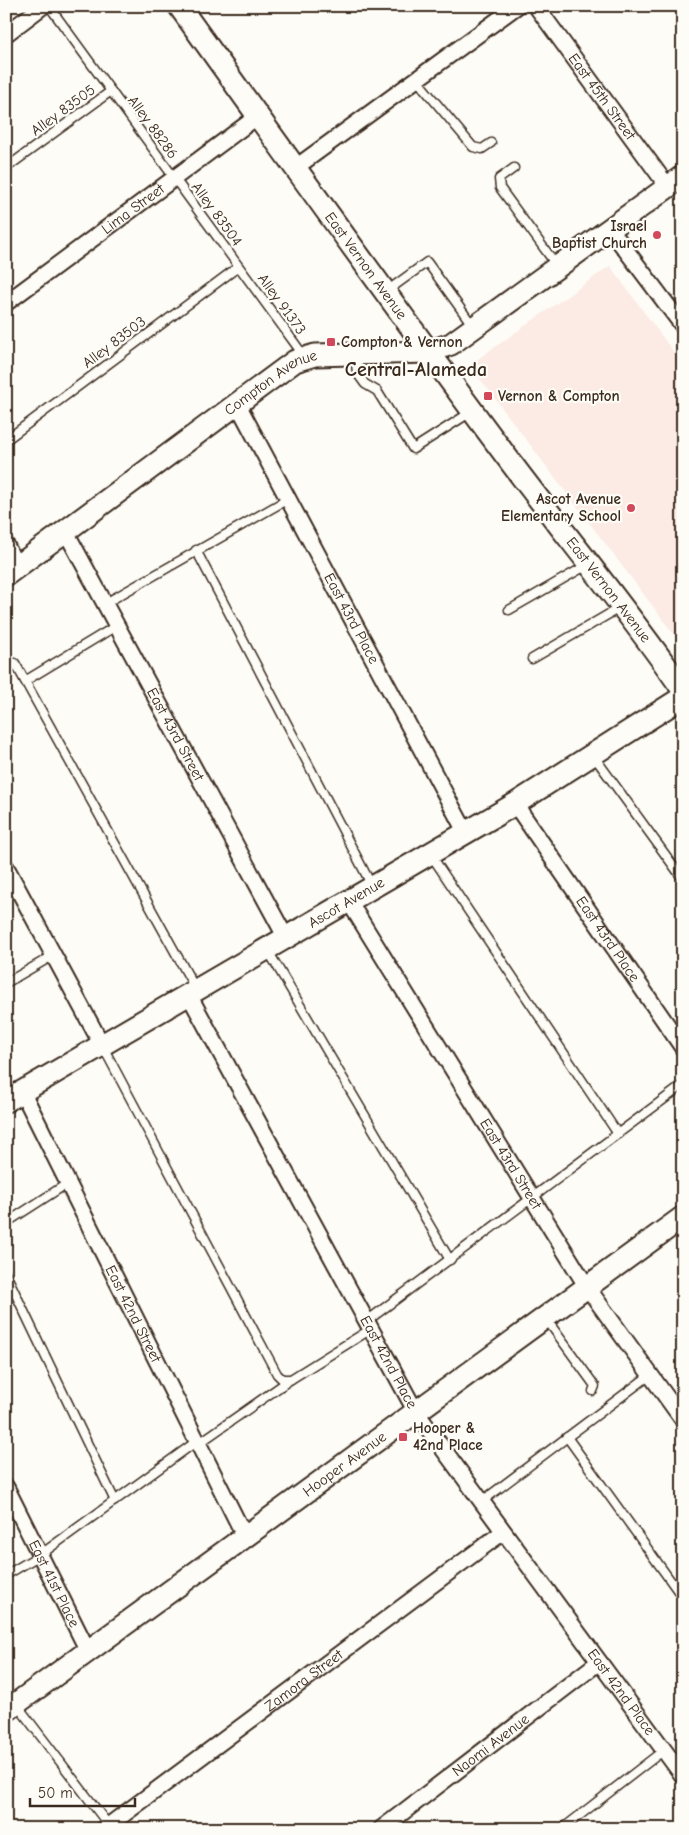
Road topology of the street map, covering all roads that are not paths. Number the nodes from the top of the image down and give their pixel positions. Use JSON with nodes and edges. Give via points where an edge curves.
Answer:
{"nodes":[{"id":1,"x":43,"y":6,"type":"edge"},
{"id":2,"x":49,"y":6,"type":"edge"},
{"id":3,"x":179,"y":6,"type":"edge"},
{"id":4,"x":517,"y":6,"type":"edge"},
{"id":5,"x":536,"y":6,"type":"edge"},
{"id":6,"x":6,"y":34,"type":"edge"},
{"id":7,"x":416,"y":79,"type":"junction"},
{"id":8,"x":111,"y":91,"type":"junction"},
{"id":9,"x":258,"y":116,"type":"junction"},
{"id":10,"x":491,"y":143,"type":"dead end"},
{"id":11,"x":6,"y":168,"type":"edge"},
{"id":12,"x":295,"y":168,"type":"junction"},
{"id":13,"x":514,"y":168,"type":"dead end"},
{"id":14,"x":173,"y":178,"type":"junction"},
{"id":15,"x":675,"y":182,"type":"edge"},
{"id":16,"x":610,"y":229,"type":"junction"},
{"id":17,"x":238,"y":267,"type":"junction"},
{"id":18,"x":559,"y":267,"type":"junction"},
{"id":19,"x":386,"y":292,"type":"junction"},
{"id":20,"x":6,"y":302,"type":"edge"},
{"id":21,"x":680,"y":319,"type":"edge"},
{"id":22,"x":475,"y":328,"type":"junction"},
{"id":23,"x":428,"y":352,"type":"junction"},
{"id":24,"x":355,"y":355,"type":"junction"},
{"id":25,"x":304,"y":357,"type":"junction"},
{"id":26,"x":237,"y":403,"type":"junction"},
{"id":27,"x":473,"y":411,"type":"junction"},
{"id":28,"x":6,"y":440,"type":"edge"},
{"id":29,"x":288,"y":499,"type":"junction"},
{"id":30,"x":66,"y":532,"type":"junction"},
{"id":31,"x":6,"y":545,"type":"edge"},
{"id":32,"x":196,"y":550,"type":"junction"},
{"id":33,"x":590,"y":563,"type":"junction"},
{"id":34,"x":12,"y":571,"type":"edge"},
{"id":35,"x":104,"y":604,"type":"junction"},
{"id":36,"x":623,"y":606,"type":"junction"},
{"id":37,"x":509,"y":610,"type":"dead end"},
{"id":38,"x":116,"y":626,"type":"junction"},
{"id":39,"x":532,"y":659,"type":"dead end"},
{"id":40,"x":15,"y":663,"type":"dead end"},
{"id":41,"x":25,"y":681,"type":"junction"},
{"id":42,"x":683,"y":690,"type":"edge"},
{"id":43,"x":683,"y":697,"type":"edge"},
{"id":44,"x":593,"y":755,"type":"junction"},
{"id":45,"x":515,"y":804,"type":"junction"},
{"id":46,"x":466,"y":833,"type":"junction"},
{"id":47,"x":430,"y":853,"type":"junction"},
{"id":48,"x":6,"y":867,"type":"edge"},
{"id":49,"x":683,"y":878,"type":"edge"},
{"id":50,"x":372,"y":886,"type":"junction"},
{"id":51,"x":348,"y":900,"type":"junction"},
{"id":52,"x":285,"y":936,"type":"junction"},
{"id":53,"x":266,"y":948,"type":"junction"},
{"id":54,"x":54,"y":955,"type":"junction"},
{"id":55,"x":6,"y":983,"type":"edge"},
{"id":56,"x":192,"y":992,"type":"junction"},
{"id":57,"x":102,"y":1045,"type":"junction"},
{"id":58,"x":683,"y":1048,"type":"edge"},
{"id":59,"x":683,"y":1084,"type":"edge"},
{"id":60,"x":14,"y":1096,"type":"edge"},
{"id":61,"x":618,"y":1134,"type":"junction"},
{"id":62,"x":68,"y":1183,"type":"junction"},
{"id":63,"x":532,"y":1199,"type":"junction"},
{"id":64,"x":683,"y":1217,"type":"edge"},
{"id":65,"x":6,"y":1223,"type":"edge"},
{"id":66,"x":450,"y":1260,"type":"junction"},
{"id":67,"x":6,"y":1274,"type":"edge"},
{"id":68,"x":587,"y":1287,"type":"junction"},
{"id":69,"x":545,"y":1318,"type":"junction"},
{"id":70,"x":369,"y":1325,"type":"junction"},
{"id":71,"x":650,"y":1375,"type":"junction"},
{"id":72,"x":291,"y":1379,"type":"junction"},
{"id":73,"x":592,"y":1392,"type":"dead end"},
{"id":74,"x":416,"y":1412,"type":"junction"},
{"id":75,"x":683,"y":1420,"type":"edge"},
{"id":76,"x":567,"y":1437,"type":"junction"},
{"id":77,"x":198,"y":1443,"type":"junction"},
{"id":78,"x":6,"y":1487,"type":"edge"},
{"id":79,"x":115,"y":1501,"type":"junction"},
{"id":80,"x":481,"y":1502,"type":"junction"},
{"id":81,"x":503,"y":1532,"type":"junction"},
{"id":82,"x":245,"y":1537,"type":"junction"},
{"id":83,"x":40,"y":1555,"type":"junction"},
{"id":84,"x":6,"y":1576,"type":"edge"},
{"id":85,"x":683,"y":1598,"type":"edge"},
{"id":86,"x":88,"y":1651,"type":"junction"},
{"id":87,"x":599,"y":1662,"type":"junction"},
{"id":88,"x":11,"y":1707,"type":"edge"},
{"id":89,"x":664,"y":1750,"type":"junction"},
{"id":90,"x":683,"y":1776,"type":"edge"},
{"id":91,"x":108,"y":1828,"type":"edge"},
{"id":92,"x":381,"y":1829,"type":"edge"},
{"id":93,"x":562,"y":1829,"type":"edge"}],
"edges":[{"from":1,"to":6,"type":"street"},
{"from":2,"to":8,"type":"lane","name":"Alley 88286"},
{"from":3,"to":9,"type":"street","name":"East Vernon Avenue"},
{"from":4,"to":7,"type":"street"},
{"from":5,"to":15,"type":"street","name":"East 45th Street"},
{"from":7,"to":10,"type":"lane","via":[[473,147],[482,149]]},
{"from":7,"to":12,"type":"street"},
{"from":8,"to":11,"type":"lane","name":"Alley 83505"},
{"from":8,"to":14,"type":"lane","name":"Alley 88286"},
{"from":9,"to":12,"type":"street","name":"East Vernon Avenue"},
{"from":9,"to":14,"type":"street","name":"Lima Street"},
{"from":12,"to":19,"type":"street","name":"East Vernon Avenue"},
{"from":13,"to":18,"type":"lane","via":[[499,179],[500,188]]},
{"from":14,"to":17,"type":"lane","name":"Alley 83504"},
{"from":14,"to":20,"type":"street","name":"Lima Street"},
{"from":15,"to":16,"type":"street","name":"Compton Avenue"},
{"from":16,"to":18,"type":"street","name":"Compton Avenue"},
{"from":16,"to":21,"type":"street"},
{"from":17,"to":25,"type":"lane","name":"Alley 91373"},
{"from":17,"to":28,"type":"lane","name":"Alley 83503"},
{"from":18,"to":22,"type":"street","name":"Compton Avenue"},
{"from":19,"to":22,"type":"lane","via":[[427,262]]},
{"from":19,"to":23,"type":"street","name":"East Vernon Avenue"},
{"from":22,"to":23,"type":"street","name":"Compton Avenue","via":[[451,344]]},
{"from":23,"to":24,"type":"street","name":"Compton Avenue"},
{"from":23,"to":27,"type":"street","name":"East Vernon Avenue"},
{"from":24,"to":25,"type":"street","name":"Compton Avenue"},
{"from":24,"to":27,"type":"lane","via":[[357,373],[377,392],[413,448]]},
{"from":25,"to":26,"type":"street","name":"Compton Avenue"},
{"from":26,"to":29,"type":"street","name":"East 43rd Place"},
{"from":26,"to":30,"type":"street","name":"Compton Avenue"},
{"from":27,"to":33,"type":"street","name":"East Vernon Avenue"},
{"from":29,"to":32,"type":"lane"},
{"from":29,"to":46,"type":"street","name":"East 43rd Place"},
{"from":30,"to":34,"type":"street","name":"Compton Avenue"},
{"from":30,"to":35,"type":"street","name":"East 43rd Street"},
{"from":31,"to":34,"type":"street"},
{"from":32,"to":35,"type":"lane"},
{"from":32,"to":50,"type":"lane"},
{"from":33,"to":36,"type":"street","name":"East Vernon Avenue"},
{"from":33,"to":37,"type":"lane"},
{"from":35,"to":38,"type":"street","name":"East 43rd Street"},
{"from":36,"to":39,"type":"lane"},
{"from":36,"to":42,"type":"street","name":"East Vernon Avenue"},
{"from":38,"to":41,"type":"lane"},
{"from":38,"to":52,"type":"street","name":"East 43rd Street"},
{"from":40,"to":41,"type":"lane"},
{"from":41,"to":56,"type":"lane"},
{"from":43,"to":44,"type":"street","name":"Ascot Avenue"},
{"from":44,"to":45,"type":"street","name":"Ascot Avenue"},
{"from":44,"to":49,"type":"lane"},
{"from":45,"to":46,"type":"street","name":"Ascot Avenue"},
{"from":45,"to":58,"type":"street","name":"East 43rd Place"},
{"from":46,"to":47,"type":"street","name":"Ascot Avenue"},
{"from":47,"to":50,"type":"street","name":"Ascot Avenue"},
{"from":47,"to":61,"type":"lane"},
{"from":48,"to":54,"type":"street"},
{"from":50,"to":51,"type":"street","name":"Ascot Avenue"},
{"from":51,"to":52,"type":"street","name":"Ascot Avenue"},
{"from":51,"to":63,"type":"street","name":"East 43rd Street"},
{"from":52,"to":53,"type":"street","name":"Ascot Avenue"},
{"from":53,"to":56,"type":"street","name":"Ascot Avenue"},
{"from":53,"to":66,"type":"lane"},
{"from":54,"to":55,"type":"lane"},
{"from":54,"to":57,"type":"street"},
{"from":56,"to":57,"type":"street","name":"Ascot Avenue"},
{"from":56,"to":70,"type":"street","name":"East 42nd Place"},
{"from":57,"to":60,"type":"street","name":"Ascot Avenue"},
{"from":57,"to":72,"type":"lane","via":[[277,1374],[282,1379]]},
{"from":59,"to":61,"type":"lane"},
{"from":60,"to":62,"type":"street","name":"East 42nd Street"},
{"from":61,"to":63,"type":"lane"},
{"from":62,"to":65,"type":"lane"},
{"from":62,"to":77,"type":"street","name":"East 42nd Street"},
{"from":63,"to":66,"type":"lane"},
{"from":63,"to":68,"type":"street","name":"East 43rd Street"},
{"from":64,"to":68,"type":"street","name":"Hooper Avenue"},
{"from":66,"to":70,"type":"lane"},
{"from":67,"to":79,"type":"lane"},
{"from":68,"to":69,"type":"street","name":"Hooper Avenue"},
{"from":68,"to":71,"type":"street","name":"East 43rd Street"},
{"from":69,"to":73,"type":"lane","via":[[595,1386]]},
{"from":69,"to":74,"type":"street","name":"Hooper Avenue"},
{"from":70,"to":72,"type":"lane"},
{"from":70,"to":74,"type":"street","name":"East 42nd Place"},
{"from":71,"to":75,"type":"street","name":"East 43rd Street"},
{"from":71,"to":76,"type":"lane"},
{"from":72,"to":77,"type":"lane"},
{"from":74,"to":80,"type":"street","name":"East 42nd Place"},
{"from":74,"to":82,"type":"street","name":"Hooper Avenue"},
{"from":76,"to":80,"type":"lane"},
{"from":76,"to":85,"type":"lane"},
{"from":77,"to":79,"type":"lane"},
{"from":77,"to":82,"type":"street","name":"East 42nd Street"},
{"from":78,"to":83,"type":"street","name":"East 41st Place"},
{"from":79,"to":83,"type":"lane"},
{"from":80,"to":81,"type":"street","name":"East 42nd Place"},
{"from":81,"to":87,"type":"street","name":"East 42nd Place"},
{"from":81,"to":91,"type":"street","name":"Zamora Street"},
{"from":82,"to":86,"type":"street","name":"Hooper Avenue"},
{"from":83,"to":84,"type":"lane"},
{"from":83,"to":86,"type":"street","name":"East 41st Place"},
{"from":86,"to":88,"type":"street","name":"Hooper Avenue"},
{"from":87,"to":89,"type":"street","name":"East 42nd Place"},
{"from":87,"to":92,"type":"street","name":"Naomi Avenue"},
{"from":88,"to":91,"type":"lane"},
{"from":89,"to":90,"type":"street","name":"East 42nd Place"},
{"from":89,"to":93,"type":"lane"}]}
